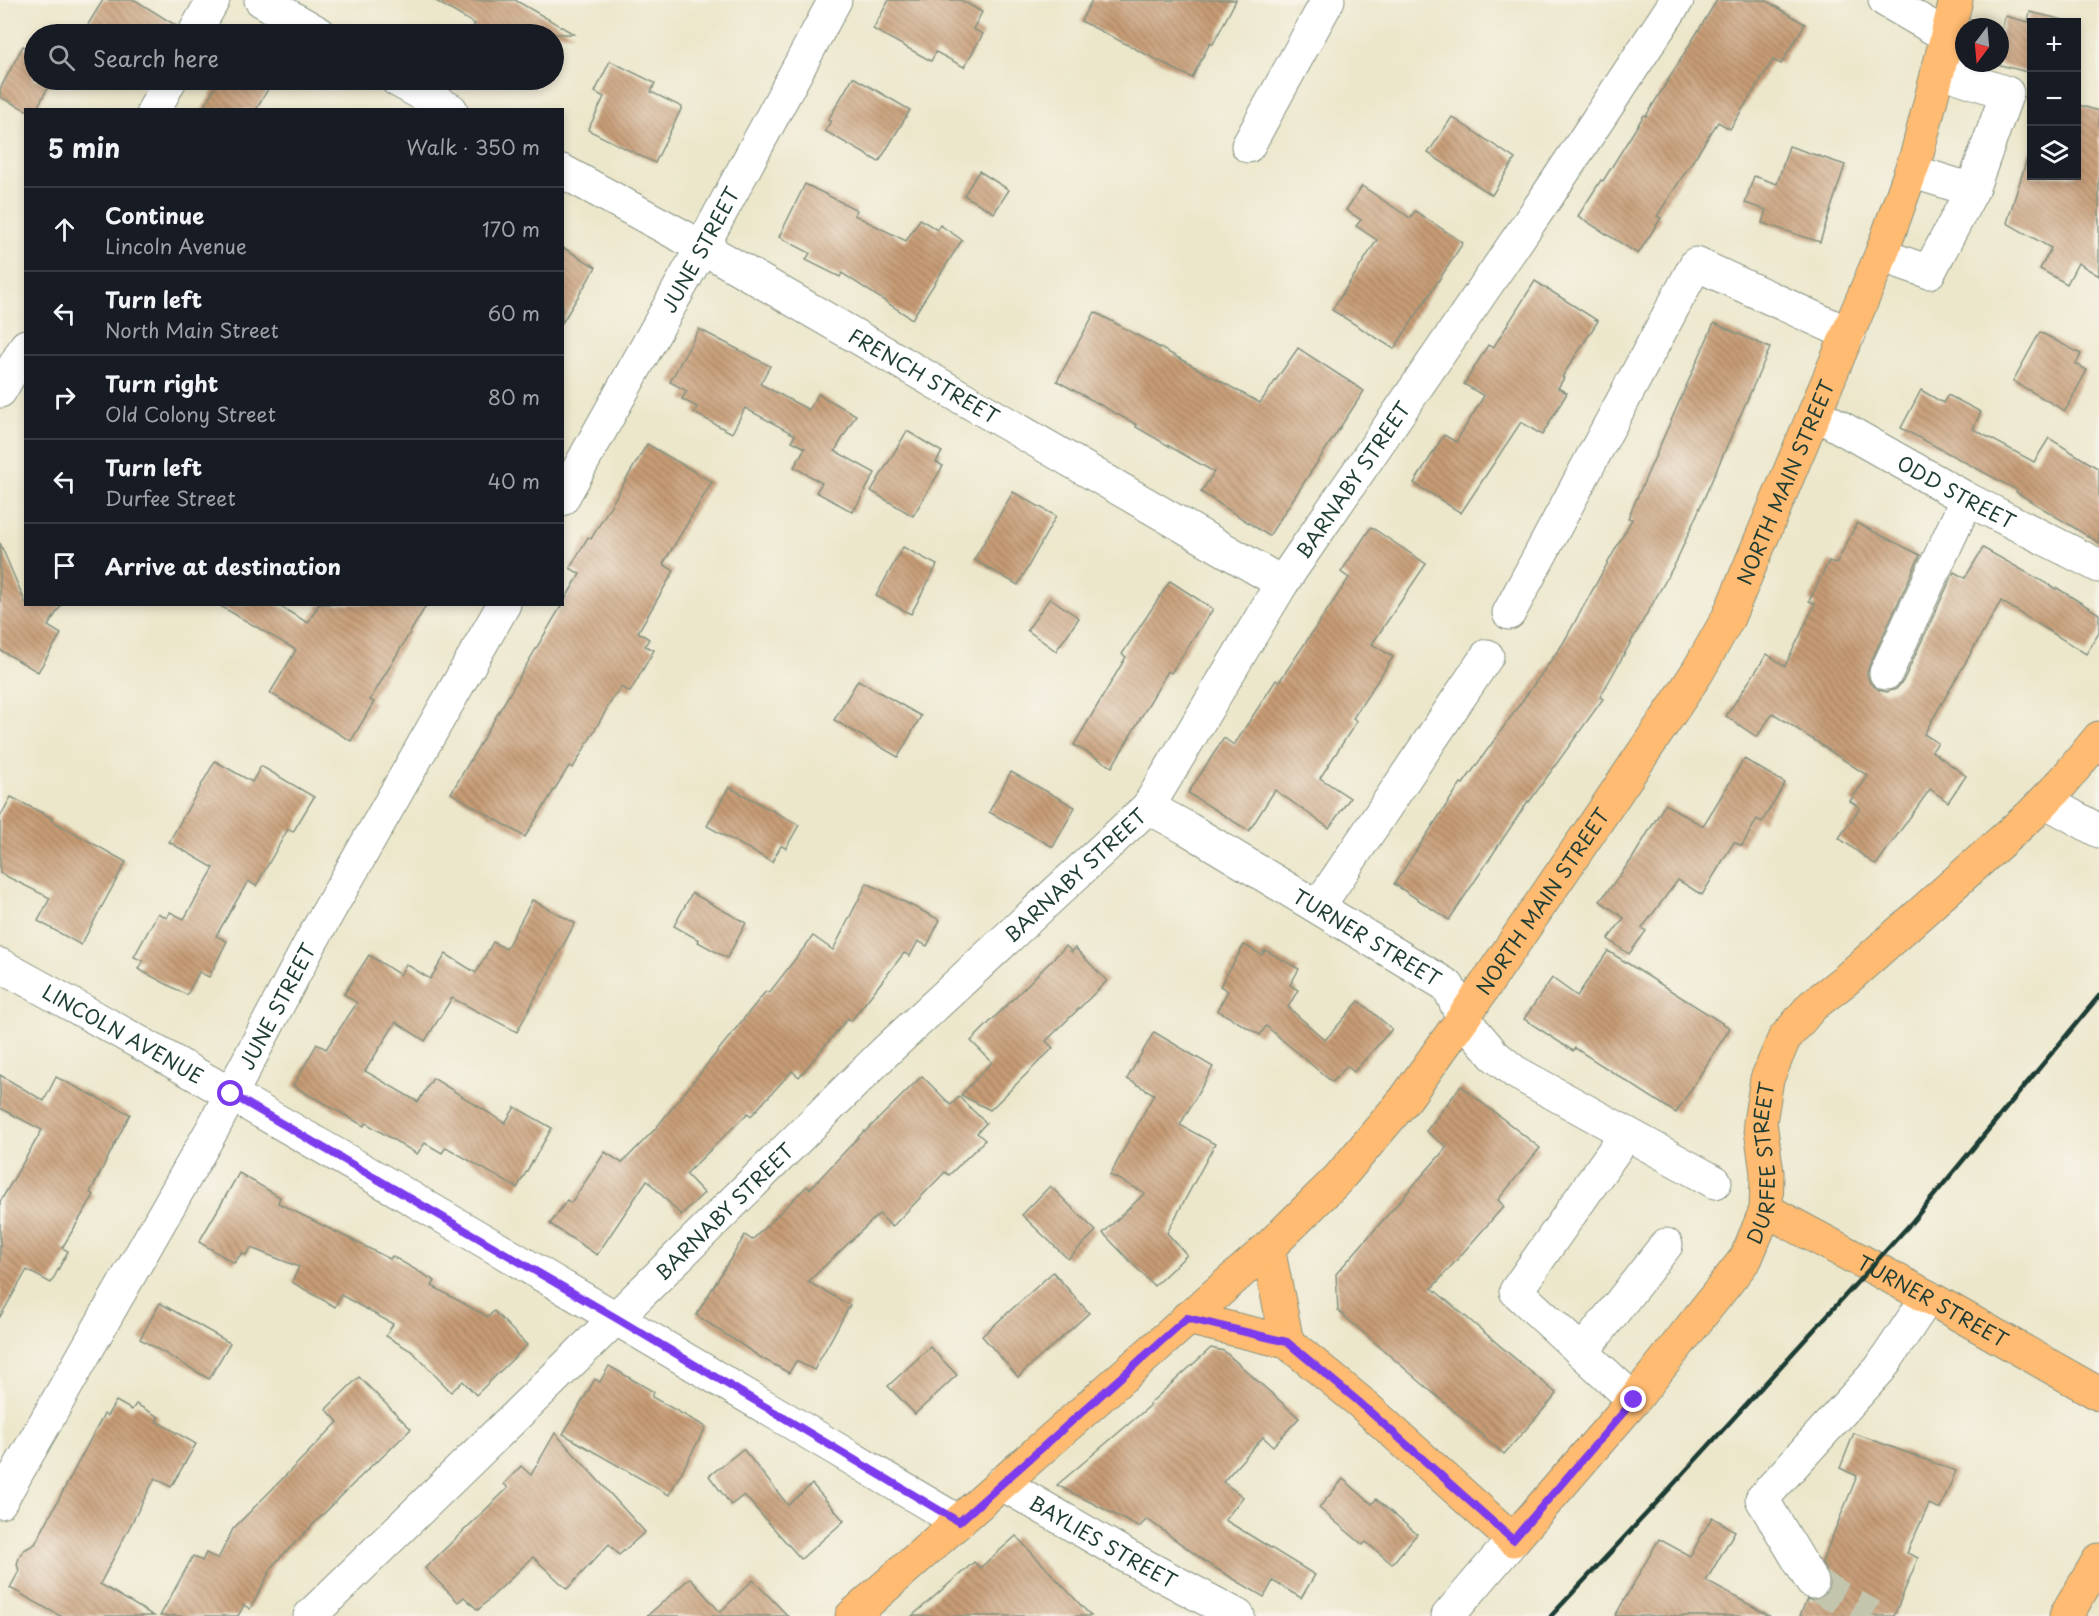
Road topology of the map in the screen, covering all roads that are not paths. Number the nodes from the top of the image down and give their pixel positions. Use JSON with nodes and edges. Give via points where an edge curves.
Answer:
{"nodes":[{"id":1,"x":213,"y":0,"type":"edge"},
{"id":2,"x":261,"y":0,"type":"edge"},
{"id":3,"x":836,"y":0,"type":"edge"},
{"id":4,"x":1328,"y":0,"type":"edge"},
{"id":5,"x":1677,"y":0,"type":"edge"},
{"id":6,"x":1885,"y":0,"type":"edge"},
{"id":7,"x":1956,"y":0,"type":"edge"},
{"id":8,"x":200,"y":24,"type":"edge"},
{"id":9,"x":303,"y":24,"type":"edge"},
{"id":10,"x":1947,"y":36,"type":"junction"},
{"id":11,"x":1938,"y":70,"type":"junction"},
{"id":12,"x":165,"y":90,"type":"edge"},
{"id":13,"x":415,"y":90,"type":"edge"},
{"id":14,"x":155,"y":108,"type":"edge"},
{"id":15,"x":447,"y":108,"type":"edge"},
{"id":16,"x":1248,"y":146,"type":"dead end"},
{"id":17,"x":1911,"y":171,"type":"junction"},
{"id":18,"x":564,"y":172,"type":"edge"},
{"id":19,"x":1972,"y":190,"type":"junction"},
{"id":20,"x":702,"y":247,"type":"junction"},
{"id":21,"x":1881,"y":255,"type":"junction"},
{"id":22,"x":1849,"y":334,"type":"junction"},
{"id":23,"x":24,"y":349,"type":"edge"},
{"id":24,"x":0,"y":391,"type":"edge"},
{"id":25,"x":1815,"y":413,"type":"junction"},
{"id":26,"x":564,"y":494,"type":"edge"},
{"id":27,"x":1967,"y":499,"type":"junction"},
{"id":28,"x":2099,"y":566,"type":"edge"},
{"id":29,"x":1282,"y":583,"type":"junction"},
{"id":30,"x":503,"y":606,"type":"edge"},
{"id":31,"x":1509,"y":614,"type":"dead end"},
{"id":32,"x":1487,"y":656,"type":"dead end"},
{"id":33,"x":1886,"y":673,"type":"dead end"},
{"id":34,"x":2099,"y":738,"type":"edge"},
{"id":35,"x":2045,"y":801,"type":"junction"},
{"id":36,"x":1148,"y":807,"type":"junction"},
{"id":37,"x":2099,"y":831,"type":"edge"},
{"id":38,"x":1318,"y":907,"type":"junction"},
{"id":39,"x":0,"y":965,"type":"edge"},
{"id":40,"x":1464,"y":1018,"type":"junction"},
{"id":41,"x":231,"y":1094,"type":"junction"},
{"id":42,"x":1626,"y":1134,"type":"junction"},
{"id":43,"x":1715,"y":1182,"type":"dead end"},
{"id":44,"x":1766,"y":1210,"type":"junction"},
{"id":45,"x":1666,"y":1245,"type":"dead end"},
{"id":46,"x":1268,"y":1248,"type":"junction"},
{"id":47,"x":1928,"y":1297,"type":"junction"},
{"id":48,"x":616,"y":1318,"type":"junction"},
{"id":49,"x":1187,"y":1318,"type":"junction"},
{"id":50,"x":1287,"y":1342,"type":"junction"},
{"id":51,"x":1582,"y":1352,"type":"junction"},
{"id":52,"x":2099,"y":1394,"type":"edge"},
{"id":53,"x":1634,"y":1400,"type":"junction"},
{"id":54,"x":1001,"y":1484,"type":"junction"},
{"id":55,"x":0,"y":1502,"type":"edge"},
{"id":56,"x":959,"y":1522,"type":"junction"},
{"id":57,"x":1513,"y":1540,"type":"junction"},
{"id":58,"x":2099,"y":1560,"type":"edge"},
{"id":59,"x":1812,"y":1582,"type":"tunnel mouth"},
{"id":60,"x":310,"y":1616,"type":"edge"},
{"id":61,"x":852,"y":1616,"type":"edge"},
{"id":62,"x":1238,"y":1616,"type":"edge"},
{"id":63,"x":1448,"y":1616,"type":"edge"},
{"id":64,"x":2066,"y":1616,"type":"edge"}],
"edges":[{"from":1,"to":8,"type":"street"},
{"from":2,"to":9,"type":"street"},
{"from":3,"to":20,"type":"street","name":"JUNE STREET"},
{"from":4,"to":16,"type":"street"},
{"from":5,"to":29,"type":"street","name":"BARNABY STREET"},
{"from":6,"to":10,"type":"street"},
{"from":7,"to":10,"type":"main road","name":"NORTH MAIN STREET"},
{"from":10,"to":11,"type":"main road","name":"NORTH MAIN STREET"},
{"from":11,"to":17,"type":"main road","name":"NORTH MAIN STREET"},
{"from":11,"to":19,"type":"street","via":[[2007,93]]},
{"from":12,"to":14,"type":"street"},
{"from":13,"to":15,"type":"street"},
{"from":17,"to":19,"type":"street"},
{"from":17,"to":21,"type":"main road","name":"NORTH MAIN STREET"},
{"from":18,"to":20,"type":"street","name":"FRENCH STREET"},
{"from":19,"to":21,"type":"street","via":[[1929,272]]},
{"from":20,"to":26,"type":"street","name":"JUNE STREET"},
{"from":20,"to":29,"type":"street","name":"FRENCH STREET"},
{"from":21,"to":22,"type":"main road","name":"NORTH MAIN STREET"},
{"from":22,"to":25,"type":"main road","name":"NORTH MAIN STREET"},
{"from":22,"to":31,"type":"street","via":[[1696,264]]},
{"from":23,"to":24,"type":"street"},
{"from":25,"to":27,"type":"street","name":"ODD STREET"},
{"from":25,"to":40,"type":"main road","name":"NORTH MAIN STREET","via":[[1728,618],[1698,671]]},
{"from":27,"to":28,"type":"street","name":"ODD STREET"},
{"from":27,"to":33,"type":"street"},
{"from":29,"to":36,"type":"street","name":"BARNABY STREET"},
{"from":30,"to":41,"type":"street","name":"JUNE STREET","via":[[312,940]]},
{"from":32,"to":38,"type":"street"},
{"from":34,"to":35,"type":"main road","name":"DURFEE STREET"},
{"from":35,"to":37,"type":"street"},
{"from":35,"to":44,"type":"main road","name":"DURFEE STREET","via":[[1812,1006],[1784,1039],[1767,1079],[1760,1122],[1767,1173]]},
{"from":36,"to":38,"type":"street","name":"TURNER STREET"},
{"from":36,"to":48,"type":"street","name":"BARNABY STREET","via":[[886,1051]]},
{"from":38,"to":40,"type":"street","name":"TURNER STREET","via":[[1448,986]]},
{"from":39,"to":41,"type":"street","name":"LINCOLN AVENUE"},
{"from":40,"to":42,"type":"street","name":"TURNER STREET","via":[[1494,1055],[1515,1072]]},
{"from":40,"to":46,"type":"main road","name":"NORTH MAIN STREET","via":[[1406,1098],[1338,1179]]},
{"from":41,"to":48,"type":"street","name":"LINCOLN AVENUE"},
{"from":41,"to":55,"type":"street","name":"JUNE STREET"},
{"from":42,"to":43,"type":"street","name":"TURNER STREET"},
{"from":42,"to":51,"type":"street","via":[[1516,1291]]},
{"from":44,"to":47,"type":"main road","name":"TURNER STREET"},
{"from":44,"to":53,"type":"main road","name":"DURFEE STREET","via":[[1746,1258]]},
{"from":45,"to":51,"type":"street"},
{"from":46,"to":49,"type":"main road","name":"NORTH MAIN STREET"},
{"from":46,"to":50,"type":"main road"},
{"from":47,"to":52,"type":"main road","name":"TURNER STREET"},
{"from":47,"to":59,"type":"street","via":[[1880,1369],[1762,1498]]},
{"from":48,"to":56,"type":"street","name":"LINCOLN AVENUE"},
{"from":48,"to":60,"type":"street","name":"BARNABY STREET"},
{"from":49,"to":50,"type":"main road"},
{"from":49,"to":54,"type":"main road","name":"NORTH MAIN STREET"},
{"from":50,"to":57,"type":"main road"},
{"from":51,"to":53,"type":"street"},
{"from":53,"to":57,"type":"main road","name":"DURFEE STREET"},
{"from":54,"to":56,"type":"main road","name":"NORTH MAIN STREET"},
{"from":54,"to":62,"type":"street","name":"BAYLIES STREET"},
{"from":56,"to":61,"type":"main road","name":"NORTH MAIN STREET"},
{"from":57,"to":63,"type":"street","name":"DURFEE STREET"},
{"from":58,"to":64,"type":"main road"}]}
